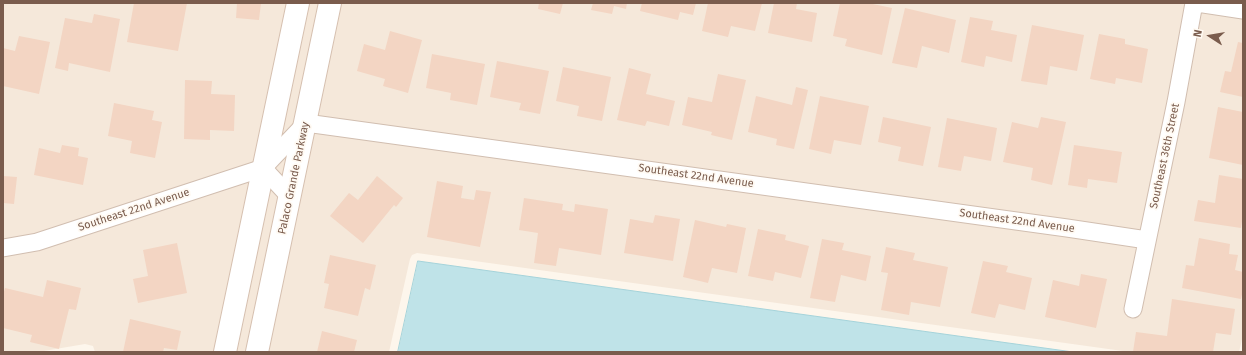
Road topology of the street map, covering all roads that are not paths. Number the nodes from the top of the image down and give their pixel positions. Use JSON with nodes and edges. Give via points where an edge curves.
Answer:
{"nodes":[{"id":1,"x":298,"y":3,"type":"edge"},
{"id":2,"x":330,"y":3,"type":"edge"},
{"id":3,"x":1196,"y":3,"type":"edge"},
{"id":4,"x":1243,"y":10,"type":"edge"},
{"id":5,"x":306,"y":123,"type":"junction"},
{"id":6,"x":263,"y":168,"type":"junction"},
{"id":7,"x":290,"y":197,"type":"junction"},
{"id":8,"x":1147,"y":240,"type":"junction"},
{"id":9,"x":3,"y":248,"type":"edge"},
{"id":10,"x":1133,"y":309,"type":"dead end"},
{"id":11,"x":225,"y":352,"type":"edge"},
{"id":12,"x":257,"y":352,"type":"edge"}],
"edges":[{"from":1,"to":6,"type":"street"},
{"from":2,"to":5,"type":"street","name":"Palaco Grande Parkway"},
{"from":3,"to":4,"type":"street"},
{"from":3,"to":8,"type":"street","name":"Southeast 36th Street"},
{"from":5,"to":6,"type":"street","name":"Southeast 22nd Avenue"},
{"from":5,"to":7,"type":"street","name":"Palaco Grande Parkway"},
{"from":5,"to":8,"type":"street","name":"Southeast 22nd Avenue"},
{"from":6,"to":7,"type":"street"},
{"from":6,"to":9,"type":"street","name":"Southeast 22nd Avenue","via":[[37,242]]},
{"from":6,"to":11,"type":"street"},
{"from":7,"to":12,"type":"street","name":"Palaco Grande Parkway"},
{"from":8,"to":10,"type":"street","name":"Southeast 36th Street"}]}
